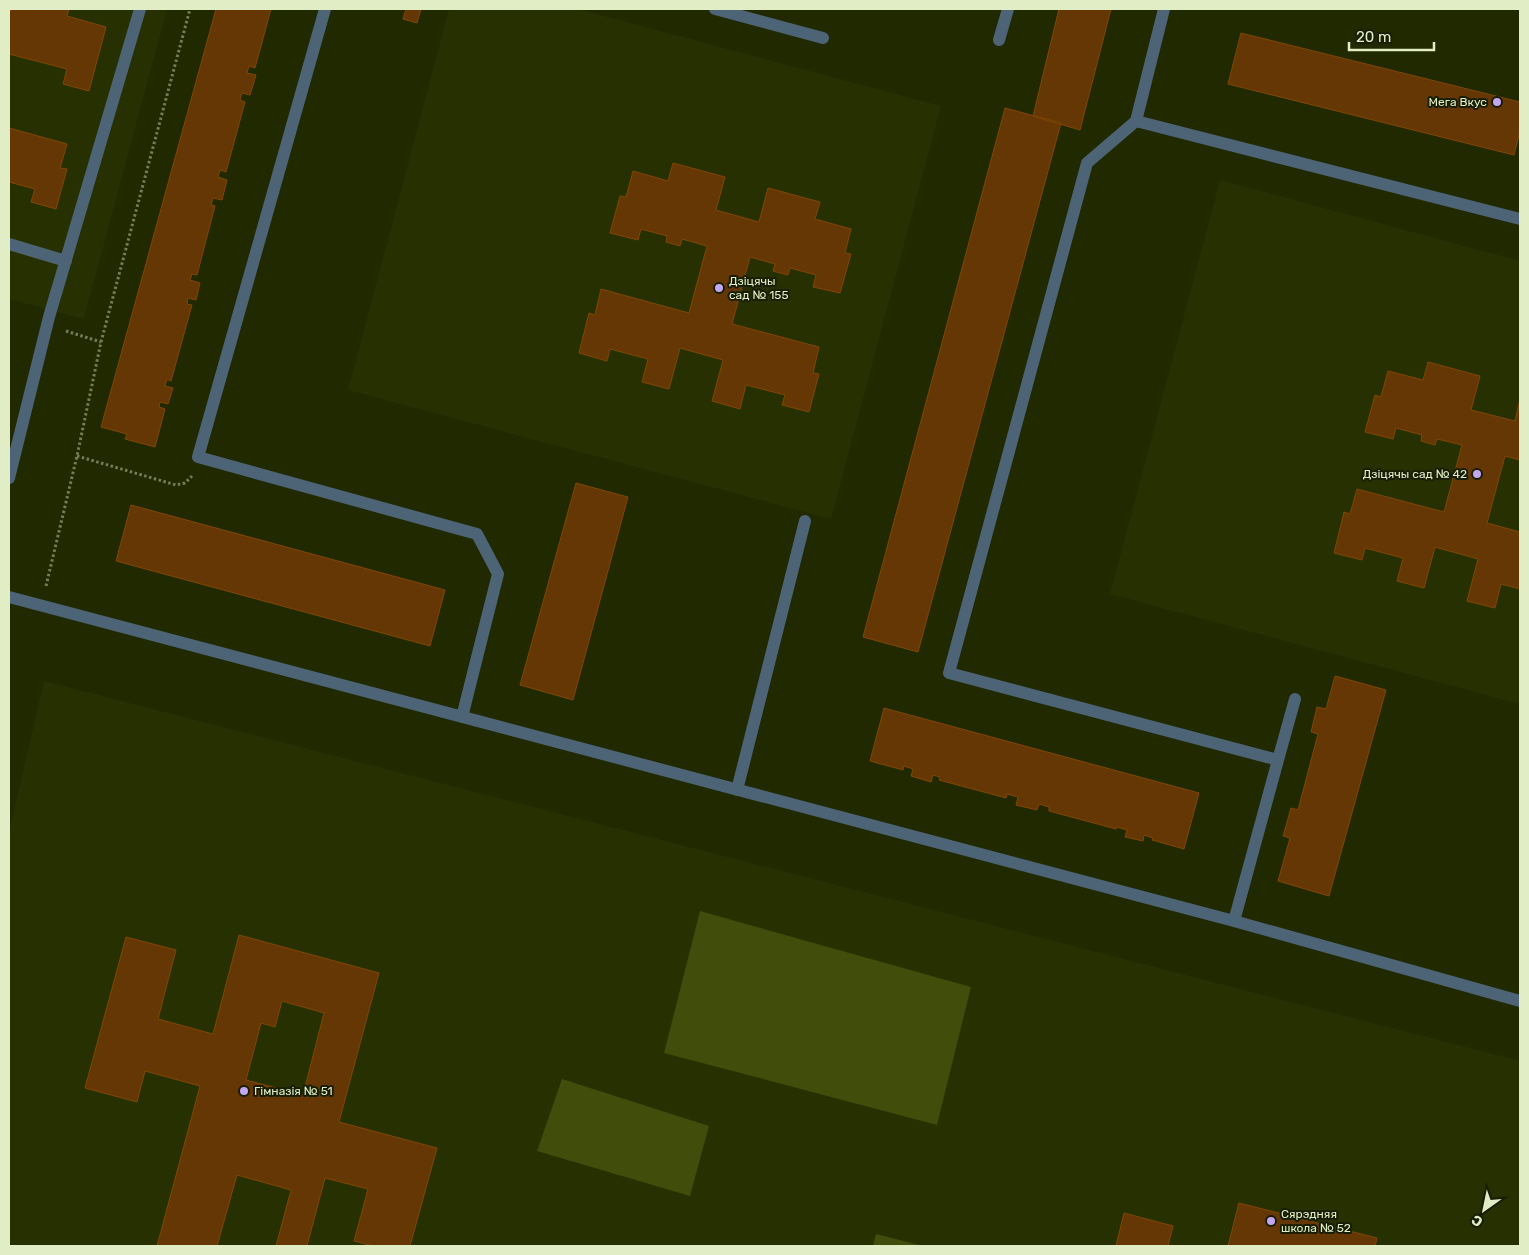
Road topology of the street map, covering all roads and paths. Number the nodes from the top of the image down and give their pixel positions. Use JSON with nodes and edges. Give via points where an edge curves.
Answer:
{"nodes":[{"id":1,"x":140,"y":9,"type":"edge"},
{"id":2,"x":190,"y":9,"type":"edge"},
{"id":3,"x":325,"y":9,"type":"edge"},
{"id":4,"x":715,"y":9,"type":"edge"},
{"id":5,"x":1008,"y":9,"type":"edge"},
{"id":6,"x":1164,"y":9,"type":"edge"},
{"id":7,"x":823,"y":38,"type":"dead end"},
{"id":8,"x":1000,"y":40,"type":"dead end"},
{"id":9,"x":1136,"y":122,"type":"junction"},
{"id":10,"x":1520,"y":219,"type":"edge"},
{"id":11,"x":9,"y":244,"type":"edge"},
{"id":12,"x":66,"y":261,"type":"junction"},
{"id":13,"x":47,"y":326,"type":"junction"},
{"id":14,"x":102,"y":342,"type":"junction"},
{"id":15,"x":77,"y":456,"type":"junction"},
{"id":16,"x":198,"y":457,"type":"junction"},
{"id":17,"x":9,"y":478,"type":"edge"},
{"id":18,"x":805,"y":521,"type":"dead end"},
{"id":19,"x":9,"y":597,"type":"edge"},
{"id":20,"x":41,"y":606,"type":"junction"},
{"id":21,"x":1295,"y":699,"type":"dead end"},
{"id":22,"x":462,"y":717,"type":"junction"},
{"id":23,"x":1278,"y":760,"type":"junction"},
{"id":24,"x":737,"y":790,"type":"junction"},
{"id":25,"x":1234,"y":922,"type":"junction"},
{"id":26,"x":1520,"y":1001,"type":"edge"}],
"edges":[{"from":1,"to":12,"type":"lane"},
{"from":2,"to":14,"type":"path"},
{"from":3,"to":16,"type":"lane"},
{"from":4,"to":7,"type":"lane"},
{"from":5,"to":8,"type":"lane"},
{"from":6,"to":9,"type":"lane"},
{"from":9,"to":10,"type":"lane"},
{"from":9,"to":23,"type":"lane","via":[[1087,163],[948,673]]},
{"from":11,"to":12,"type":"lane"},
{"from":12,"to":13,"type":"lane"},
{"from":13,"to":14,"type":"path"},
{"from":13,"to":17,"type":"lane"},
{"from":14,"to":15,"type":"path"},
{"from":15,"to":16,"type":"path","via":[[176,486],[192,477]]},
{"from":15,"to":20,"type":"path"},
{"from":16,"to":22,"type":"lane","via":[[477,534],[498,574]]},
{"from":18,"to":24,"type":"lane"},
{"from":19,"to":20,"type":"lane"},
{"from":20,"to":22,"type":"lane"},
{"from":21,"to":23,"type":"lane"},
{"from":22,"to":24,"type":"lane"},
{"from":23,"to":25,"type":"lane"},
{"from":24,"to":25,"type":"lane"},
{"from":25,"to":26,"type":"lane"}]}
